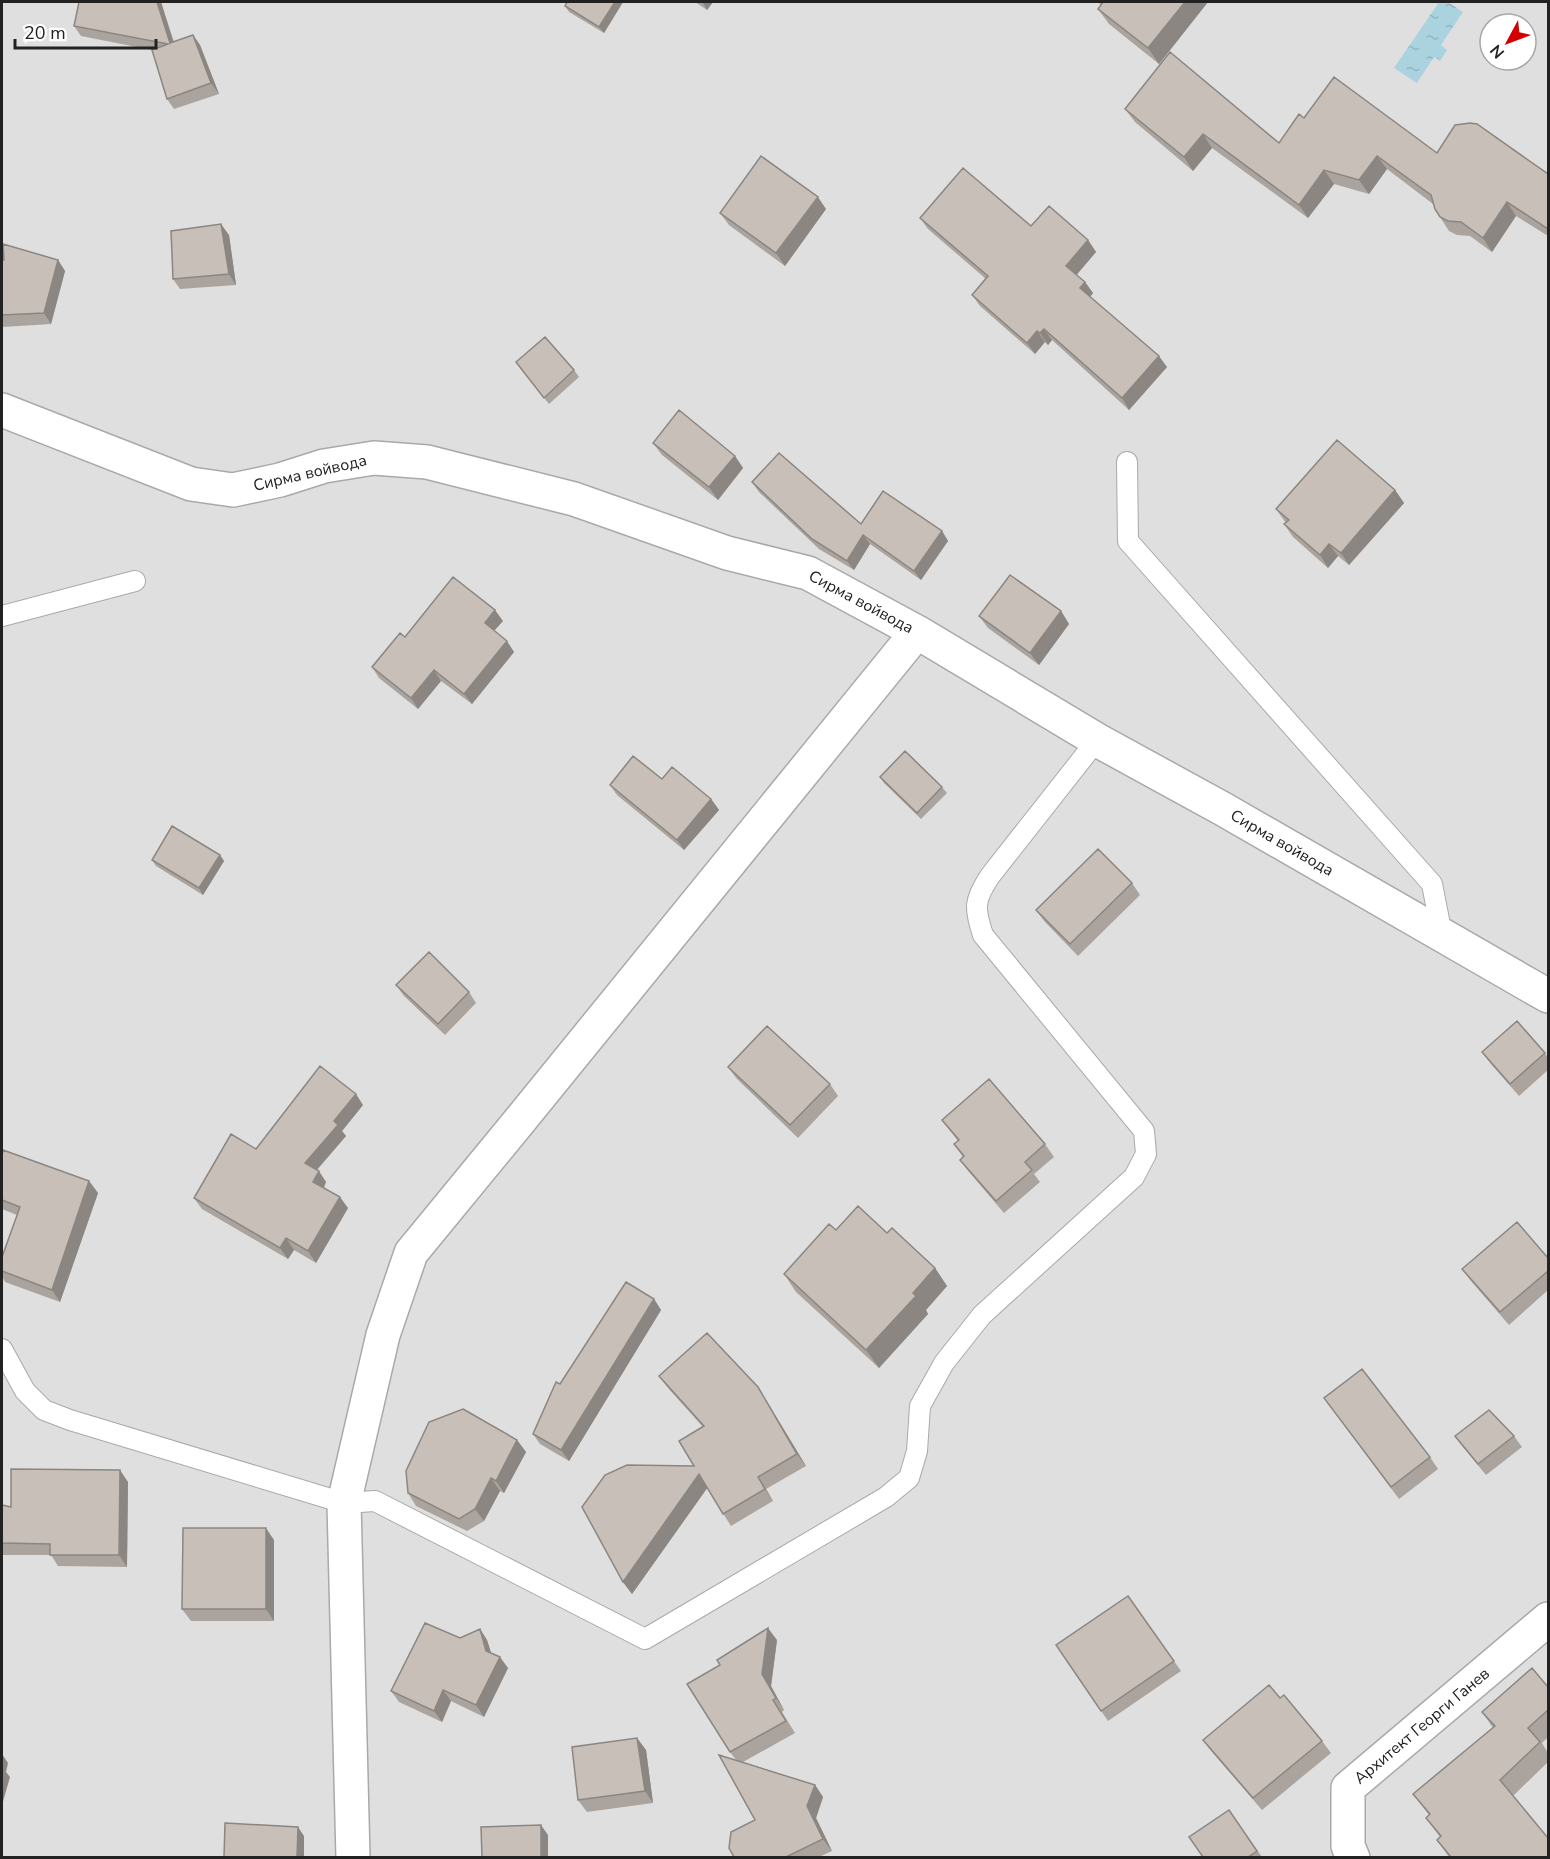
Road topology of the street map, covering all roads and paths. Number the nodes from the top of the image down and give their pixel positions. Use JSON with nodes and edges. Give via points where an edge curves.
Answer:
{"nodes":[{"id":1,"x":2,"y":410,"type":"edge"},
{"id":2,"x":1127,"y":462,"type":"dead end"},
{"id":3,"x":135,"y":581,"type":"dead end"},
{"id":4,"x":2,"y":616,"type":"edge"},
{"id":5,"x":917,"y":632,"type":"junction"},
{"id":6,"x":1096,"y":740,"type":"junction"},
{"id":7,"x":1442,"y":935,"type":"junction"},
{"id":8,"x":1548,"y":996,"type":"edge"},
{"id":9,"x":2,"y":1348,"type":"edge"},
{"id":10,"x":344,"y":1503,"type":"junction"},
{"id":11,"x":1548,"y":1619,"type":"edge"},
{"id":12,"x":353,"y":1857,"type":"edge"},
{"id":13,"x":1353,"y":1857,"type":"edge"}],
"edges":[{"from":1,"to":5,"type":"street","name":"Сирма войвода","via":[[191,484],[233,490],[324,466],[374,458],[427,462],[574,499],[727,553],[808,573]]},
{"from":2,"to":7,"type":"lane","via":[[1128,541],[1432,884]]},
{"from":3,"to":4,"type":"lane"},
{"from":5,"to":6,"type":"street","name":"Сирма войвода"},
{"from":5,"to":10,"type":"street","via":[[411,1253],[383,1335]]},
{"from":6,"to":7,"type":"street","name":"Сирма войвода"},
{"from":6,"to":10,"type":"lane","via":[[990,876],[979,892],[976,914],[983,935],[1144,1131],[1146,1154],[1134,1177],[982,1315],[944,1363],[920,1406],[917,1451],[909,1479],[886,1497],[645,1639],[375,1501]]},
{"from":7,"to":8,"type":"street","name":"Сирма войвода"},
{"from":9,"to":10,"type":"lane","via":[[25,1391],[44,1410]]},
{"from":10,"to":12,"type":"street"},
{"from":11,"to":13,"type":"street","name":"Архитект Георги Ганев","via":[[1348,1788],[1348,1846]]}]}
